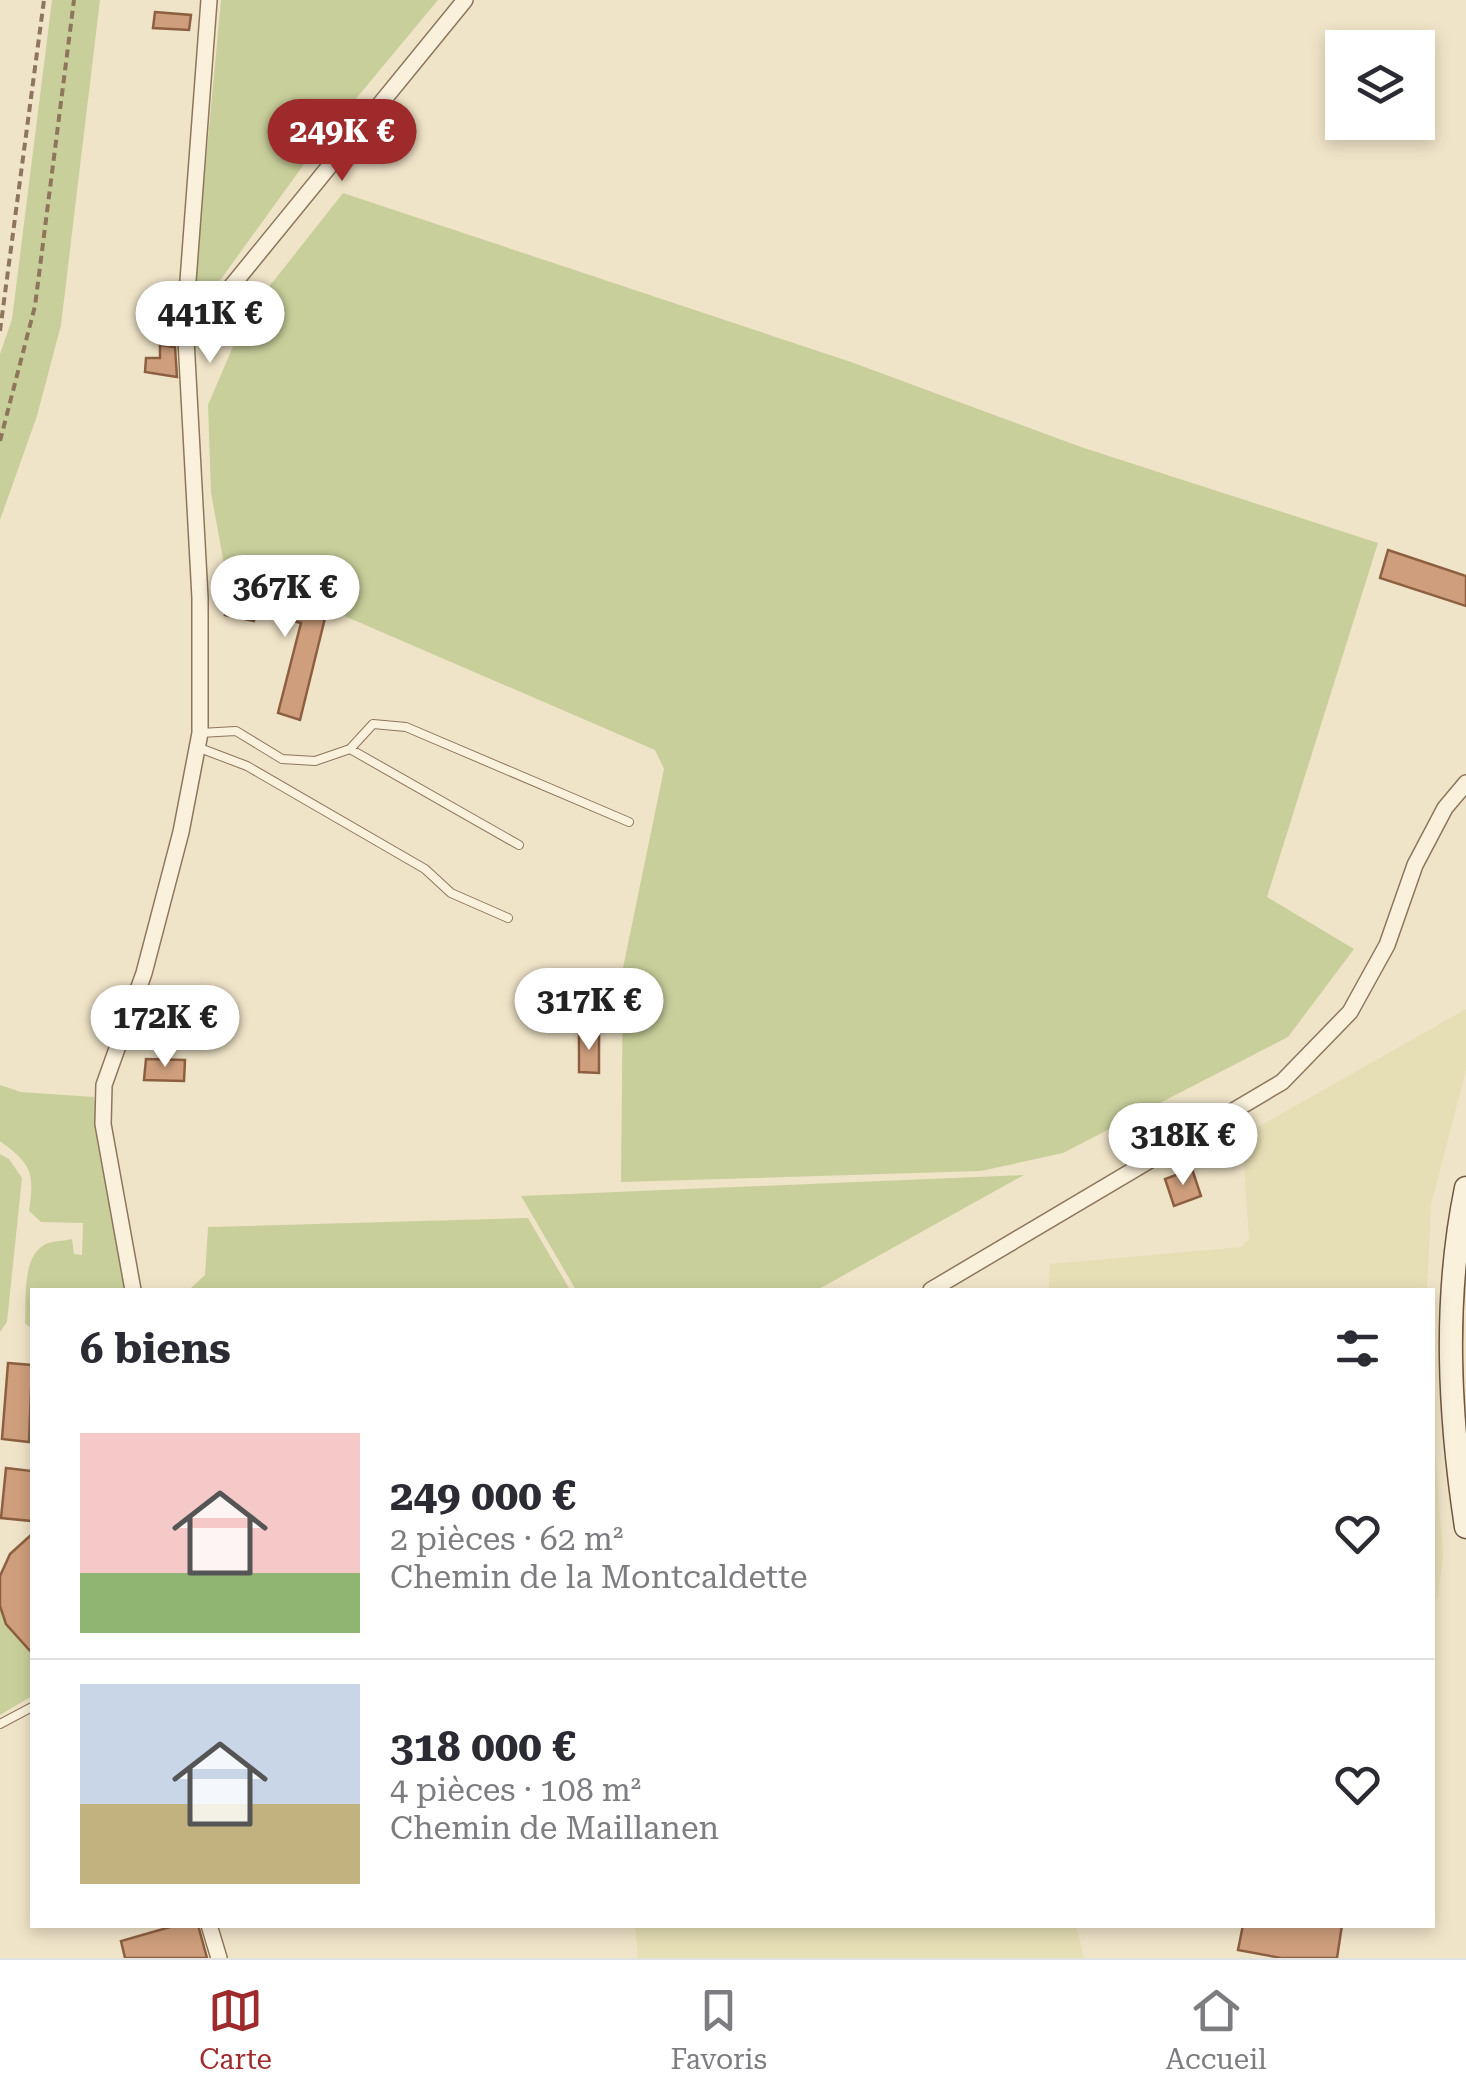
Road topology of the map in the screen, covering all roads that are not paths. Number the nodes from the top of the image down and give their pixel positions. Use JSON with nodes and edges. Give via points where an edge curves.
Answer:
{"nodes":[{"id":1,"x":209,"y":0,"type":"edge"},
{"id":2,"x":464,"y":0,"type":"edge"},
{"id":3,"x":186,"y":342,"type":"junction"},
{"id":4,"x":198,"y":740,"type":"junction"},
{"id":5,"x":350,"y":749,"type":"junction"},
{"id":6,"x":1466,"y":783,"type":"edge"},
{"id":7,"x":629,"y":822,"type":"dead end"},
{"id":8,"x":519,"y":845,"type":"dead end"},
{"id":9,"x":508,"y":918,"type":"dead end"},
{"id":10,"x":1466,"y":1188,"type":"edge"},
{"id":11,"x":133,"y":1288,"type":"edge"},
{"id":12,"x":934,"y":1288,"type":"edge"},
{"id":13,"x":1466,"y":1527,"type":"edge"},
{"id":14,"x":30,"y":1708,"type":"edge"},
{"id":15,"x":0,"y":1724,"type":"edge"},
{"id":16,"x":210,"y":1928,"type":"edge"},
{"id":17,"x":219,"y":1958,"type":"edge"}],
"edges":[{"from":1,"to":3,"type":"street"},
{"from":2,"to":3,"type":"street"},
{"from":3,"to":4,"type":"street","via":[[200,598]]},
{"from":4,"to":5,"type":"lane","via":[[236,731],[282,759],[314,761]]},
{"from":4,"to":9,"type":"lane","via":[[426,869],[452,893]]},
{"from":4,"to":11,"type":"street","via":[[144,973],[104,1085],[103,1124]]},
{"from":5,"to":7,"type":"lane","via":[[373,724],[406,727]]},
{"from":5,"to":8,"type":"lane"},
{"from":6,"to":12,"type":"street","via":[[1415,864],[1387,945],[1350,1012],[1282,1082]]},
{"from":10,"to":13,"type":"main road","via":[[1450,1316],[1456,1463]]},
{"from":14,"to":15,"type":"lane"},
{"from":16,"to":17,"type":"street"}]}
